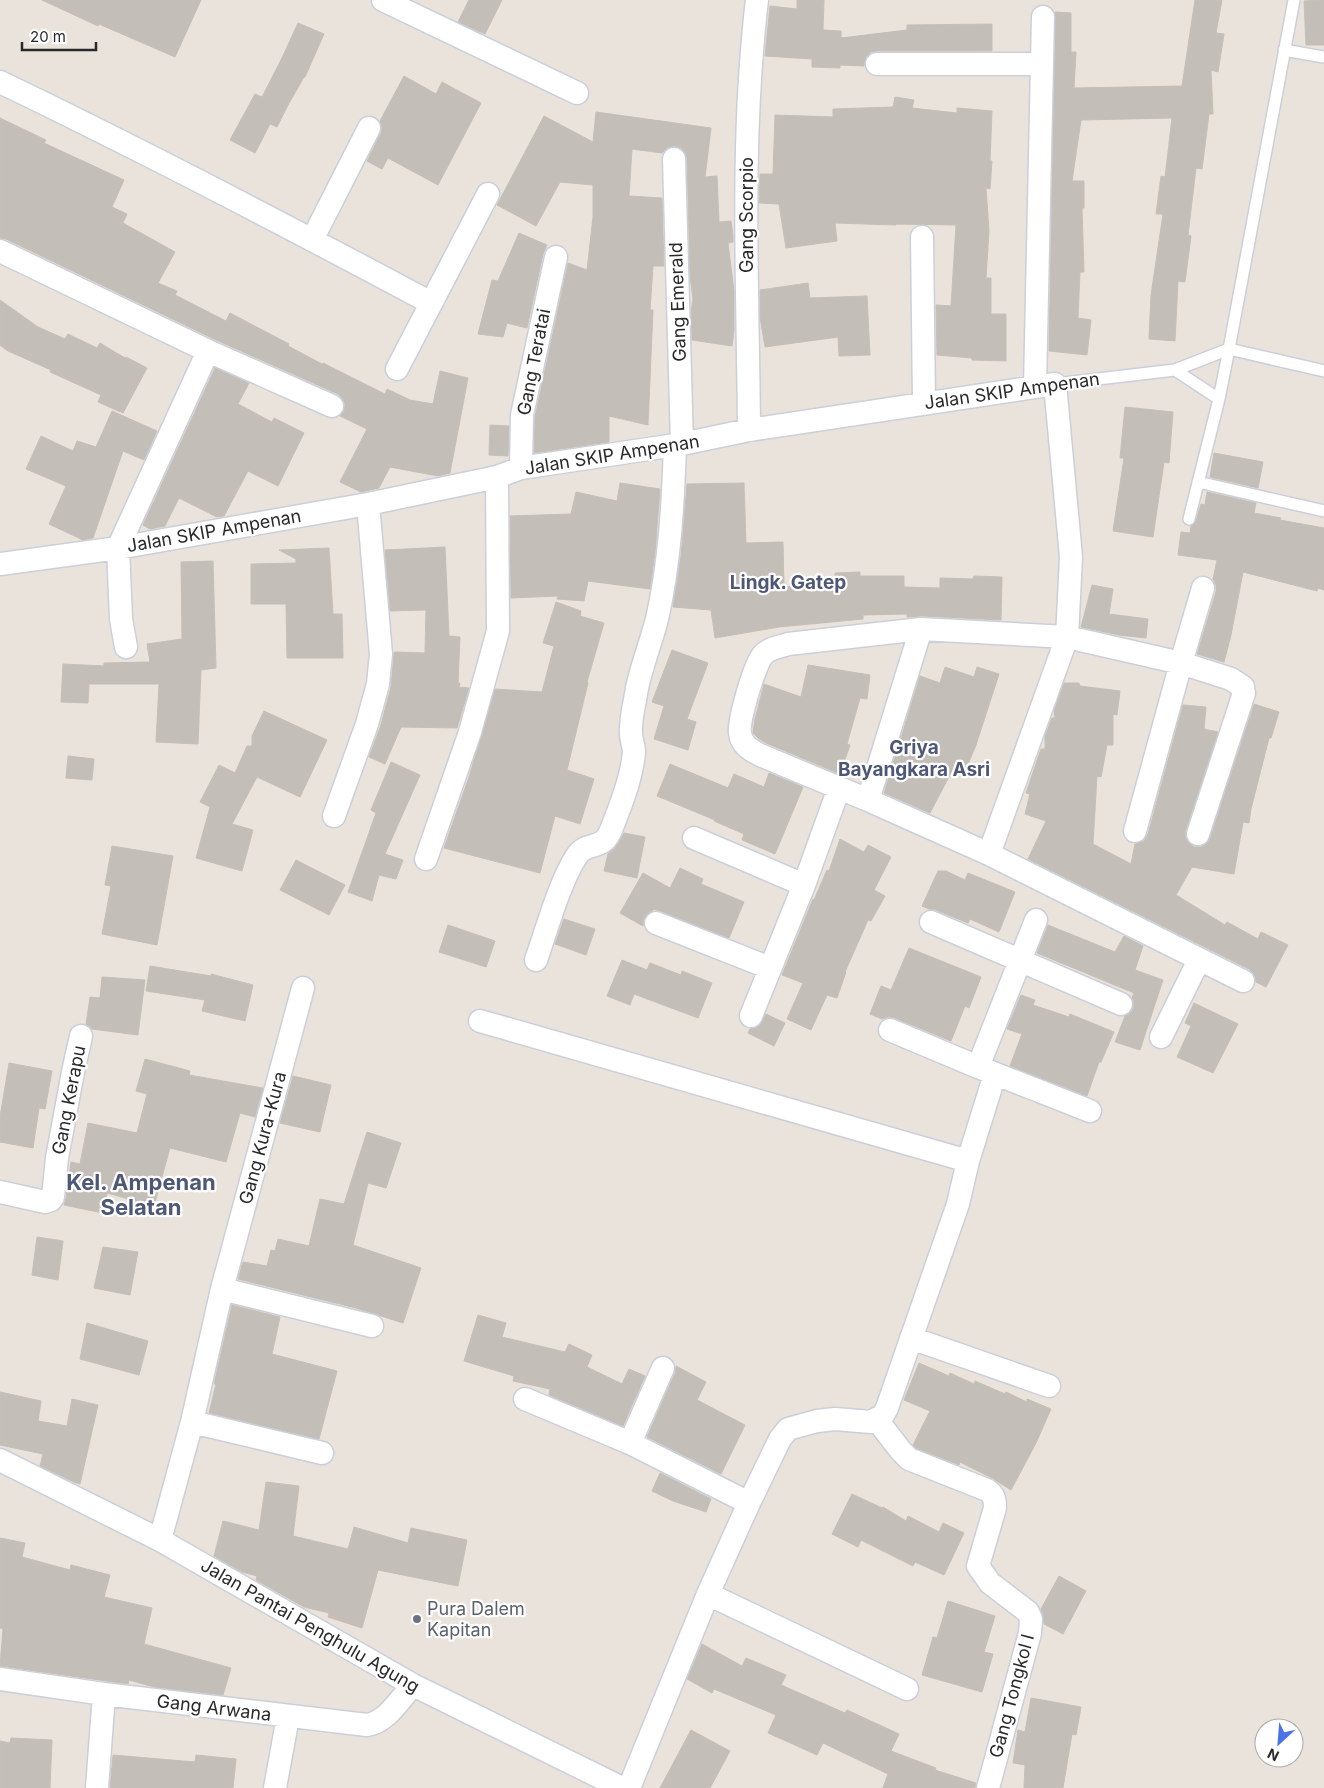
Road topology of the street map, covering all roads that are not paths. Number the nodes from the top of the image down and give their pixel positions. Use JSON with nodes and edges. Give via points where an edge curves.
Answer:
{"nodes":[{"id":1,"x":382,"y":0,"type":"edge"},
{"id":2,"x":756,"y":0,"type":"edge"},
{"id":3,"x":1294,"y":0,"type":"edge"},
{"id":4,"x":1043,"y":17,"type":"dead end"},
{"id":5,"x":1284,"y":50,"type":"junction"},
{"id":6,"x":1324,"y":57,"type":"edge"},
{"id":7,"x":877,"y":64,"type":"dead end"},
{"id":8,"x":1041,"y":64,"type":"junction"},
{"id":9,"x":0,"y":82,"type":"edge"},
{"id":10,"x":578,"y":93,"type":"dead end"},
{"id":11,"x":369,"y":128,"type":"dead end"},
{"id":12,"x":674,"y":159,"type":"dead end"},
{"id":13,"x":488,"y":194,"type":"dead end"},
{"id":14,"x":922,"y":237,"type":"dead end"},
{"id":15,"x":312,"y":240,"type":"junction"},
{"id":16,"x":0,"y":251,"type":"edge"},
{"id":17,"x":556,"y":257,"type":"dead end"},
{"id":18,"x":430,"y":304,"type":"junction"},
{"id":19,"x":1229,"y":349,"type":"junction"},
{"id":20,"x":208,"y":351,"type":"junction"},
{"id":21,"x":397,"y":369,"type":"dead end"},
{"id":22,"x":1175,"y":370,"type":"junction"},
{"id":23,"x":1324,"y":371,"type":"edge"},
{"id":24,"x":1045,"y":386,"type":"junction"},
{"id":25,"x":1219,"y":399,"type":"junction"},
{"id":26,"x":924,"y":404,"type":"junction"},
{"id":27,"x":332,"y":406,"type":"dead end"},
{"id":28,"x":749,"y":430,"type":"junction"},
{"id":29,"x":678,"y":445,"type":"junction"},
{"id":30,"x":521,"y":468,"type":"junction"},
{"id":31,"x":497,"y":477,"type":"junction"},
{"id":32,"x":1198,"y":482,"type":"junction"},
{"id":33,"x":368,"y":504,"type":"junction"},
{"id":34,"x":1324,"y":511,"type":"edge"},
{"id":35,"x":1189,"y":519,"type":"dead end"},
{"id":36,"x":118,"y":548,"type":"junction"},
{"id":37,"x":0,"y":564,"type":"edge"},
{"id":38,"x":1203,"y":588,"type":"dead end"},
{"id":39,"x":921,"y":629,"type":"junction"},
{"id":40,"x":1067,"y":637,"type":"junction"},
{"id":41,"x":126,"y":646,"type":"dead end"},
{"id":42,"x":1181,"y":663,"type":"junction"},
{"id":43,"x":839,"y":788,"type":"junction"},
{"id":44,"x":868,"y":800,"type":"junction"},
{"id":45,"x":334,"y":816,"type":"dead end"},
{"id":46,"x":1136,"y":832,"type":"dead end"},
{"id":47,"x":1198,"y":834,"type":"dead end"},
{"id":48,"x":694,"y":838,"type":"dead end"},
{"id":49,"x":989,"y":854,"type":"junction"},
{"id":50,"x":426,"y":859,"type":"dead end"},
{"id":51,"x":804,"y":885,"type":"junction"},
{"id":52,"x":1036,"y":920,"type":"dead end"},
{"id":53,"x":931,"y":922,"type":"dead end"},
{"id":54,"x":656,"y":923,"type":"dead end"},
{"id":55,"x":536,"y":960,"type":"dead end"},
{"id":56,"x":1199,"y":960,"type":"junction"},
{"id":57,"x":1019,"y":961,"type":"junction"},
{"id":58,"x":770,"y":968,"type":"junction"},
{"id":59,"x":1242,"y":982,"type":"dead end"},
{"id":60,"x":304,"y":988,"type":"dead end"},
{"id":61,"x":1121,"y":1004,"type":"dead end"},
{"id":62,"x":751,"y":1016,"type":"dead end"},
{"id":63,"x":480,"y":1021,"type":"dead end"},
{"id":64,"x":890,"y":1030,"type":"dead end"},
{"id":65,"x":81,"y":1036,"type":"dead end"},
{"id":66,"x":1161,"y":1037,"type":"dead end"},
{"id":67,"x":986,"y":1070,"type":"junction"},
{"id":68,"x":1090,"y":1111,"type":"dead end"},
{"id":69,"x":968,"y":1161,"type":"junction"},
{"id":70,"x":0,"y":1192,"type":"edge"},
{"id":71,"x":222,"y":1289,"type":"junction"},
{"id":72,"x":372,"y":1326,"type":"dead end"},
{"id":73,"x":911,"y":1338,"type":"junction"},
{"id":74,"x":663,"y":1368,"type":"dead end"},
{"id":75,"x":1049,"y":1386,"type":"dead end"},
{"id":76,"x":525,"y":1399,"type":"dead end"},
{"id":77,"x":877,"y":1420,"type":"junction"},
{"id":78,"x":192,"y":1422,"type":"junction"},
{"id":79,"x":630,"y":1443,"type":"junction"},
{"id":80,"x":322,"y":1453,"type":"dead end"},
{"id":81,"x":0,"y":1460,"type":"edge"},
{"id":82,"x":748,"y":1504,"type":"junction"},
{"id":83,"x":160,"y":1540,"type":"junction"},
{"id":84,"x":708,"y":1594,"type":"junction"},
{"id":85,"x":0,"y":1679,"type":"edge"},
{"id":86,"x":413,"y":1685,"type":"junction"},
{"id":87,"x":907,"y":1689,"type":"dead end"},
{"id":88,"x":104,"y":1694,"type":"junction"},
{"id":89,"x":288,"y":1717,"type":"junction"},
{"id":90,"x":621,"y":1787,"type":"edge"},
{"id":91,"x":97,"y":1788,"type":"edge"},
{"id":92,"x":274,"y":1788,"type":"edge"},
{"id":93,"x":988,"y":1788,"type":"edge"}],
"edges":[{"from":1,"to":10,"type":"street"},
{"from":2,"to":28,"type":"street","name":"Gang Scorpio","via":[[746,170]]},
{"from":3,"to":5,"type":"lane"},
{"from":4,"to":8,"type":"street"},
{"from":5,"to":6,"type":"lane"},
{"from":5,"to":19,"type":"lane"},
{"from":7,"to":8,"type":"street"},
{"from":8,"to":24,"type":"street"},
{"from":9,"to":15,"type":"street"},
{"from":11,"to":15,"type":"street"},
{"from":12,"to":29,"type":"street","name":"Gang Emerald"},
{"from":13,"to":18,"type":"street"},
{"from":14,"to":26,"type":"street"},
{"from":15,"to":18,"type":"street"},
{"from":16,"to":20,"type":"street"},
{"from":17,"to":30,"type":"street","name":"Gang Teratai","via":[[522,415]]},
{"from":18,"to":21,"type":"street"},
{"from":19,"to":22,"type":"lane","name":"Jalan SKIP Ampenan"},
{"from":19,"to":23,"type":"lane"},
{"from":19,"to":25,"type":"lane"},
{"from":20,"to":27,"type":"street"},
{"from":20,"to":36,"type":"street"},
{"from":22,"to":24,"type":"lane","name":"Jalan SKIP Ampenan"},
{"from":22,"to":25,"type":"lane"},
{"from":24,"to":26,"type":"street","name":"Jalan SKIP Ampenan"},
{"from":24,"to":40,"type":"street","via":[[1071,558]]},
{"from":25,"to":32,"type":"lane"},
{"from":26,"to":28,"type":"street","name":"Jalan SKIP Ampenan"},
{"from":28,"to":29,"type":"street","name":"Jalan SKIP Ampenan"},
{"from":29,"to":30,"type":"street","name":"Jalan SKIP Ampenan"},
{"from":29,"to":55,"type":"street","name":"Gang Emerald","via":[[664,578],[632,720],[634,750],[631,768],[606,840],[585,847],[576,855]]},
{"from":30,"to":31,"type":"street","name":"Jalan SKIP Ampenan"},
{"from":31,"to":33,"type":"street","name":"Jalan SKIP Ampenan"},
{"from":31,"to":50,"type":"street","via":[[498,631],[470,732]]},
{"from":32,"to":34,"type":"lane"},
{"from":32,"to":35,"type":"lane"},
{"from":33,"to":36,"type":"street","name":"Jalan SKIP Ampenan"},
{"from":33,"to":45,"type":"street","via":[[381,654],[378,684]]},
{"from":36,"to":37,"type":"street","name":"Jalan SKIP Ampenan"},
{"from":36,"to":41,"type":"street","via":[[121,619]]},
{"from":38,"to":42,"type":"street"},
{"from":39,"to":40,"type":"street"},
{"from":39,"to":43,"type":"street","via":[[788,644],[770,650],[759,660],[743,711],[742,741],[760,755]]},
{"from":39,"to":44,"type":"street"},
{"from":40,"to":42,"type":"street"},
{"from":40,"to":49,"type":"street"},
{"from":42,"to":46,"type":"street"},
{"from":42,"to":47,"type":"street","via":[[1231,679],[1243,687],[1244,693]]},
{"from":43,"to":44,"type":"street"},
{"from":43,"to":51,"type":"street"},
{"from":44,"to":49,"type":"street"},
{"from":48,"to":51,"type":"street"},
{"from":49,"to":56,"type":"street"},
{"from":51,"to":58,"type":"street"},
{"from":52,"to":57,"type":"street"},
{"from":53,"to":57,"type":"street"},
{"from":54,"to":58,"type":"street"},
{"from":56,"to":59,"type":"street"},
{"from":56,"to":66,"type":"street"},
{"from":57,"to":61,"type":"street"},
{"from":57,"to":67,"type":"street"},
{"from":58,"to":62,"type":"street"},
{"from":60,"to":71,"type":"street","name":"Gang Kura-Kura"},
{"from":63,"to":69,"type":"street"},
{"from":64,"to":67,"type":"street"},
{"from":65,"to":70,"type":"street","name":"Gang Kerapu","via":[[51,1200],[45,1202]]},
{"from":67,"to":68,"type":"street"},
{"from":67,"to":69,"type":"street"},
{"from":69,"to":73,"type":"street","via":[[958,1204]]},
{"from":71,"to":72,"type":"street"},
{"from":71,"to":78,"type":"street","name":"Gang Kura-Kura"},
{"from":73,"to":75,"type":"street"},
{"from":73,"to":77,"type":"street","via":[[887,1408]]},
{"from":74,"to":79,"type":"street"},
{"from":76,"to":79,"type":"street"},
{"from":77,"to":82,"type":"street","via":[[835,1419],[788,1429]]},
{"from":77,"to":93,"type":"street","name":"Gang Tongkol I","via":[[909,1458],[986,1490],[995,1499],[978,1566],[990,1583],[1028,1612],[1031,1619]]},
{"from":78,"to":80,"type":"street"},
{"from":78,"to":83,"type":"street","name":"Gang Kura-Kura"},
{"from":79,"to":82,"type":"street"},
{"from":81,"to":83,"type":"street","name":"Jalan Pantai Penghulu Agung"},
{"from":82,"to":84,"type":"street"},
{"from":83,"to":86,"type":"street","name":"Jalan Pantai Penghulu Agung"},
{"from":84,"to":87,"type":"street"},
{"from":84,"to":90,"type":"street"},
{"from":85,"to":88,"type":"street","name":"Gang Arwana"},
{"from":86,"to":89,"type":"street","name":"Gang Arwana","via":[[382,1720],[374,1724]]},
{"from":86,"to":90,"type":"street","name":"Jalan Pantai Penghulu Agung"},
{"from":88,"to":89,"type":"street","name":"Gang Arwana"},
{"from":88,"to":91,"type":"street"},
{"from":89,"to":92,"type":"street"}]}
